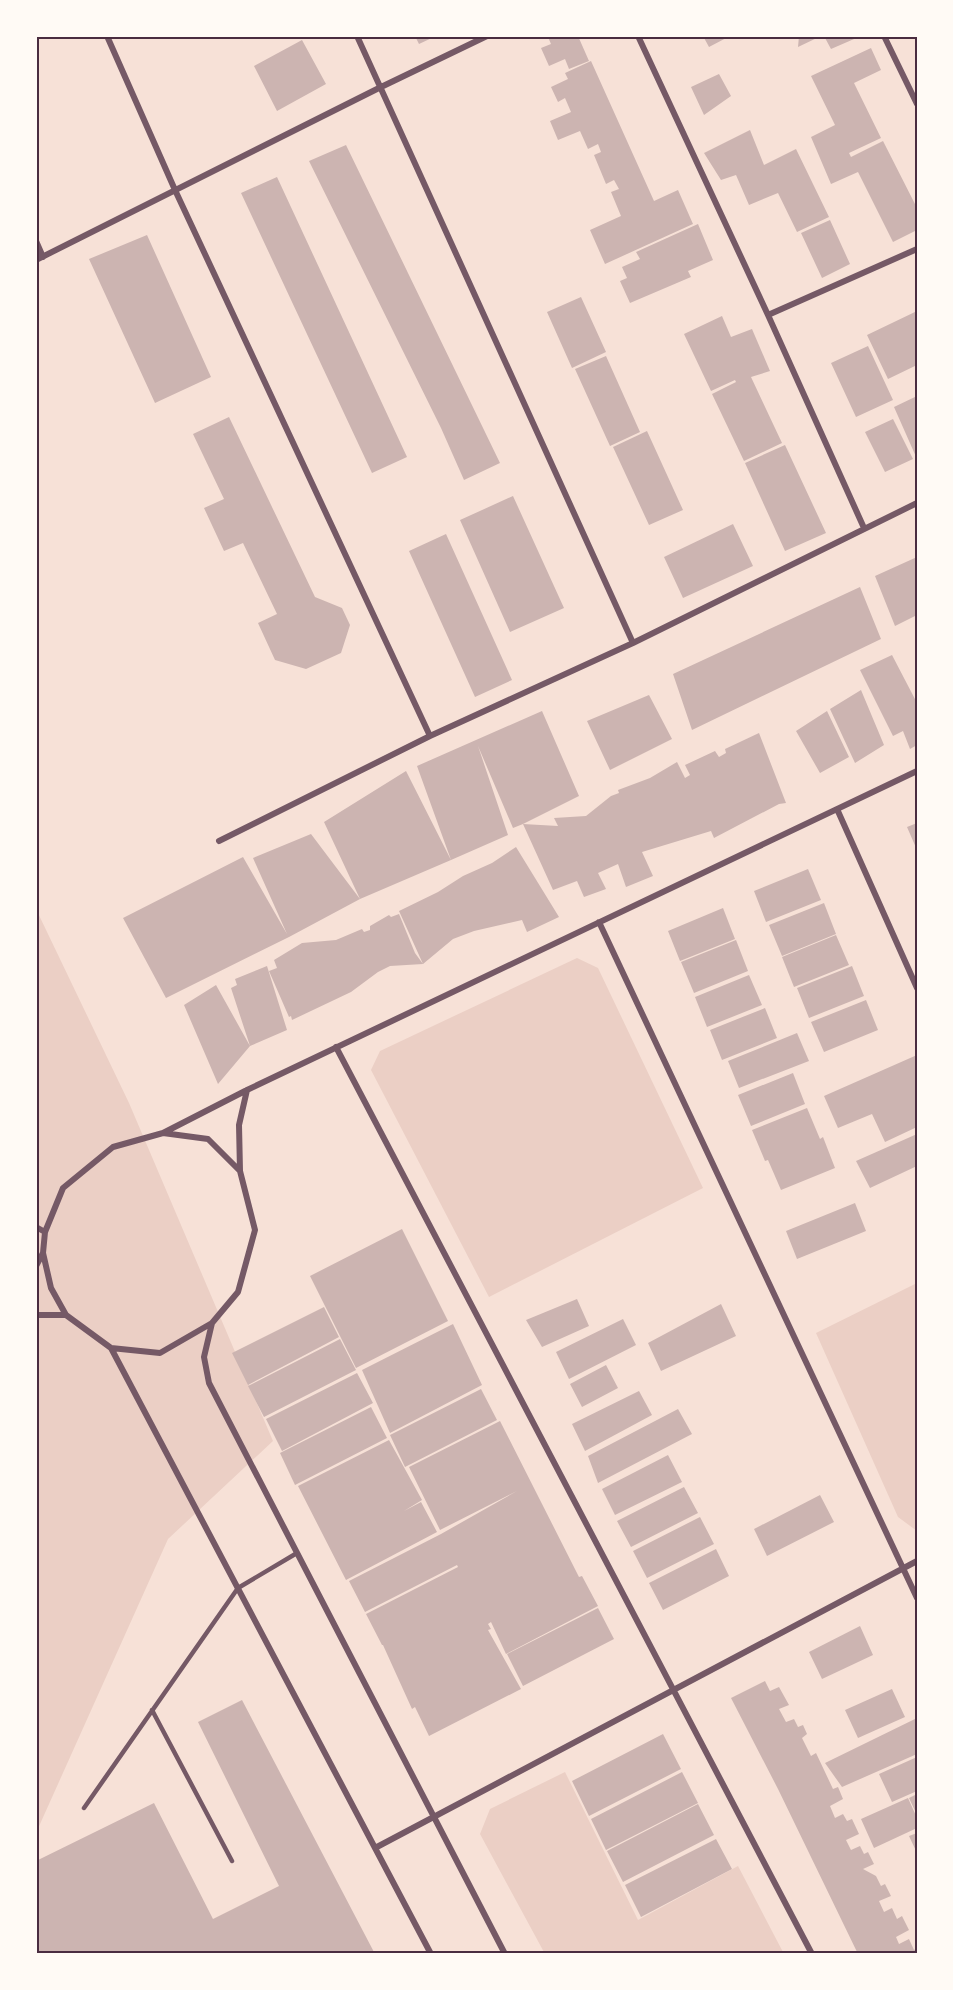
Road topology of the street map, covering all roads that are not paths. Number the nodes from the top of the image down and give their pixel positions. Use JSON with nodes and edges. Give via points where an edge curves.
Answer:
{"nodes":[{"id":1,"x":107,"y":36,"type":"edge"},
{"id":2,"x":357,"y":36,"type":"edge"},
{"id":3,"x":487,"y":36,"type":"edge"},
{"id":4,"x":638,"y":36,"type":"edge"},
{"id":5,"x":884,"y":36,"type":"edge"},
{"id":6,"x":379,"y":88,"type":"junction"},
{"id":7,"x":917,"y":104,"type":"edge"},
{"id":8,"x":175,"y":190,"type":"junction"},
{"id":9,"x":36,"y":241,"type":"edge"},
{"id":10,"x":917,"y":249,"type":"edge"},
{"id":11,"x":39,"y":258,"type":"edge"},
{"id":12,"x":768,"y":315,"type":"junction"},
{"id":13,"x":917,"y":503,"type":"edge"},
{"id":14,"x":864,"y":528,"type":"junction"},
{"id":15,"x":633,"y":643,"type":"junction"},
{"id":16,"x":430,"y":736,"type":"junction"},
{"id":17,"x":917,"y":771,"type":"edge"},
{"id":18,"x":837,"y":809,"type":"junction"},
{"id":19,"x":219,"y":841,"type":"dead end"},
{"id":20,"x":599,"y":922,"type":"junction"},
{"id":21,"x":917,"y":988,"type":"edge"},
{"id":22,"x":336,"y":1047,"type":"junction"},
{"id":23,"x":247,"y":1089,"type":"junction"},
{"id":24,"x":163,"y":1133,"type":"junction"},
{"id":25,"x":240,"y":1171,"type":"junction"},
{"id":26,"x":36,"y":1227,"type":"edge"},
{"id":27,"x":45,"y":1232,"type":"junction"},
{"id":28,"x":43,"y":1253,"type":"junction"},
{"id":29,"x":36,"y":1266,"type":"edge"},
{"id":30,"x":36,"y":1315,"type":"edge"},
{"id":31,"x":66,"y":1315,"type":"junction"},
{"id":32,"x":212,"y":1323,"type":"junction"},
{"id":33,"x":111,"y":1348,"type":"junction"},
{"id":34,"x":297,"y":1553,"type":"junction"},
{"id":35,"x":917,"y":1561,"type":"edge"},
{"id":36,"x":902,"y":1569,"type":"junction"},
{"id":37,"x":238,"y":1588,"type":"junction"},
{"id":38,"x":917,"y":1599,"type":"edge"},
{"id":39,"x":673,"y":1690,"type":"junction"},
{"id":40,"x":152,"y":1710,"type":"junction"},
{"id":41,"x":84,"y":1808,"type":"dead end"},
{"id":42,"x":434,"y":1816,"type":"junction"},
{"id":43,"x":375,"y":1848,"type":"junction"},
{"id":44,"x":232,"y":1861,"type":"dead end"},
{"id":45,"x":431,"y":1954,"type":"edge"},
{"id":46,"x":505,"y":1954,"type":"edge"},
{"id":47,"x":812,"y":1954,"type":"edge"}],
"edges":[{"from":1,"to":8,"type":"street"},
{"from":2,"to":6,"type":"street"},
{"from":3,"to":6,"type":"street"},
{"from":4,"to":12,"type":"street"},
{"from":5,"to":7,"type":"street"},
{"from":6,"to":8,"type":"street"},
{"from":6,"to":15,"type":"street"},
{"from":8,"to":11,"type":"street"},
{"from":8,"to":16,"type":"street"},
{"from":9,"to":11,"type":"street"},
{"from":10,"to":12,"type":"street"},
{"from":12,"to":14,"type":"street"},
{"from":13,"to":14,"type":"street"},
{"from":14,"to":15,"type":"street"},
{"from":15,"to":16,"type":"street"},
{"from":16,"to":19,"type":"street"},
{"from":17,"to":18,"type":"street"},
{"from":18,"to":20,"type":"street"},
{"from":18,"to":21,"type":"street"},
{"from":20,"to":22,"type":"street"},
{"from":20,"to":36,"type":"street"},
{"from":22,"to":23,"type":"street"},
{"from":22,"to":39,"type":"street"},
{"from":23,"to":24,"type":"street"},
{"from":23,"to":25,"type":"street","via":[[239,1125]]},
{"from":24,"to":25,"type":"street","via":[[208,1139]]},
{"from":24,"to":27,"type":"street","via":[[113,1147],[63,1188]]},
{"from":25,"to":32,"type":"street","via":[[255,1230],[238,1292]]},
{"from":26,"to":27,"type":"street"},
{"from":27,"to":28,"type":"street"},
{"from":28,"to":29,"type":"street"},
{"from":28,"to":31,"type":"street","via":[[51,1288]]},
{"from":30,"to":31,"type":"street"},
{"from":31,"to":33,"type":"street"},
{"from":32,"to":33,"type":"street","via":[[160,1353]]},
{"from":32,"to":34,"type":"street","via":[[204,1357],[209,1383]]},
{"from":33,"to":37,"type":"street"},
{"from":34,"to":37,"type":"lane"},
{"from":34,"to":42,"type":"street"},
{"from":35,"to":36,"type":"street"},
{"from":36,"to":38,"type":"street"},
{"from":36,"to":39,"type":"street"},
{"from":37,"to":40,"type":"lane"},
{"from":37,"to":43,"type":"street"},
{"from":39,"to":42,"type":"street"},
{"from":39,"to":47,"type":"street"},
{"from":40,"to":41,"type":"lane"},
{"from":40,"to":44,"type":"lane"},
{"from":42,"to":43,"type":"street"},
{"from":42,"to":46,"type":"street"},
{"from":43,"to":45,"type":"street"}]}
